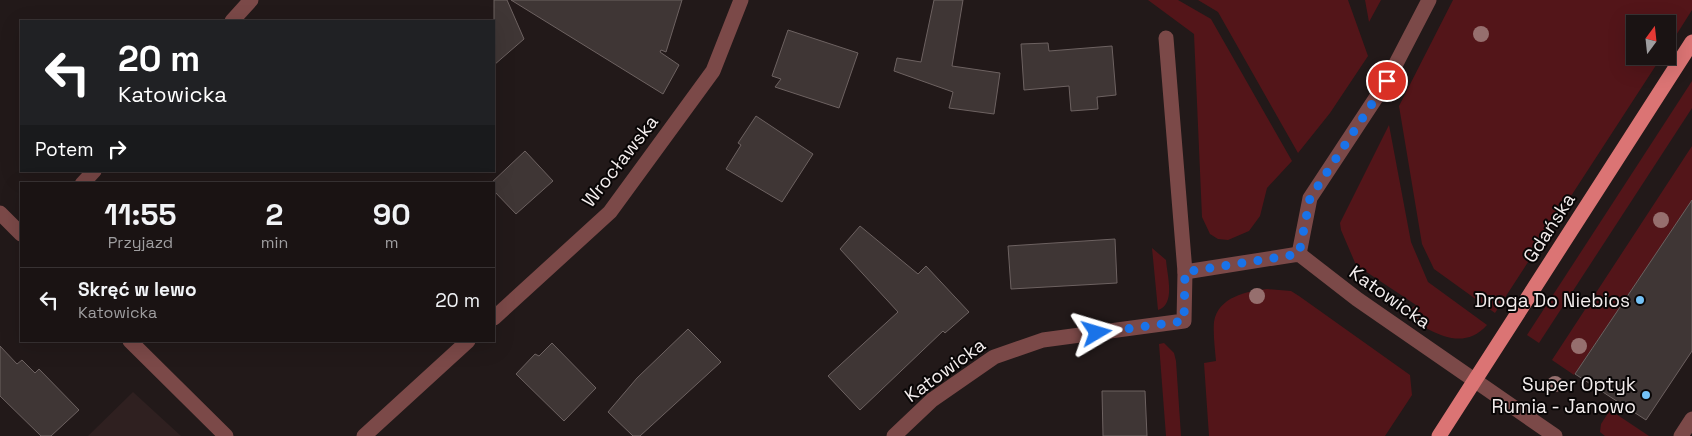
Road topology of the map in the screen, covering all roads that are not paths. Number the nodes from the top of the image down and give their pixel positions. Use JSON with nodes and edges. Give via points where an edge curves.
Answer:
{"nodes":[{"id":1,"x":251,"y":0,"type":"edge"},
{"id":2,"x":741,"y":0,"type":"edge"},
{"id":3,"x":1429,"y":0,"type":"edge"},
{"id":4,"x":233,"y":20,"type":"edge"},
{"id":5,"x":1166,"y":38,"type":"dead end"},
{"id":6,"x":1692,"y":42,"type":"edge"},
{"id":7,"x":93,"y":172,"type":"edge"},
{"id":8,"x":84,"y":182,"type":"edge"},
{"id":9,"x":0,"y":213,"type":"edge"},
{"id":10,"x":20,"y":233,"type":"edge"},
{"id":11,"x":1299,"y":254,"type":"junction"},
{"id":12,"x":1185,"y":272,"type":"junction"},
{"id":13,"x":495,"y":317,"type":"edge"},
{"id":14,"x":131,"y":342,"type":"edge"},
{"id":15,"x":467,"y":342,"type":"edge"},
{"id":16,"x":1475,"y":380,"type":"junction"},
{"id":17,"x":1692,"y":419,"type":"edge"},
{"id":18,"x":226,"y":436,"type":"edge"},
{"id":19,"x":364,"y":436,"type":"edge"},
{"id":20,"x":894,"y":436,"type":"edge"},
{"id":21,"x":1439,"y":436,"type":"edge"},
{"id":22,"x":1555,"y":436,"type":"edge"},
{"id":23,"x":1681,"y":436,"type":"edge"}],
"edges":[{"from":1,"to":4,"type":"street"},
{"from":2,"to":13,"type":"street","name":"Wrocławska","via":[[713,71],[610,212]]},
{"from":3,"to":11,"type":"street","via":[[1387,81],[1310,198]]},
{"from":5,"to":12,"type":"street","name":"Katowicka"},
{"from":6,"to":16,"type":"main road","name":"Gdańska"},
{"from":7,"to":8,"type":"street"},
{"from":9,"to":10,"type":"street"},
{"from":11,"to":12,"type":"street"},
{"from":11,"to":16,"type":"street","name":"Katowicka","via":[[1357,299]]},
{"from":12,"to":20,"type":"street","name":"Katowicka","via":[[1184,321],[1042,340],[994,357],[932,400]]},
{"from":14,"to":18,"type":"street"},
{"from":15,"to":19,"type":"street"},
{"from":16,"to":21,"type":"main road","name":"Gdańska"},
{"from":16,"to":22,"type":"street","name":"Katowicka"},
{"from":17,"to":23,"type":"street"}]}
